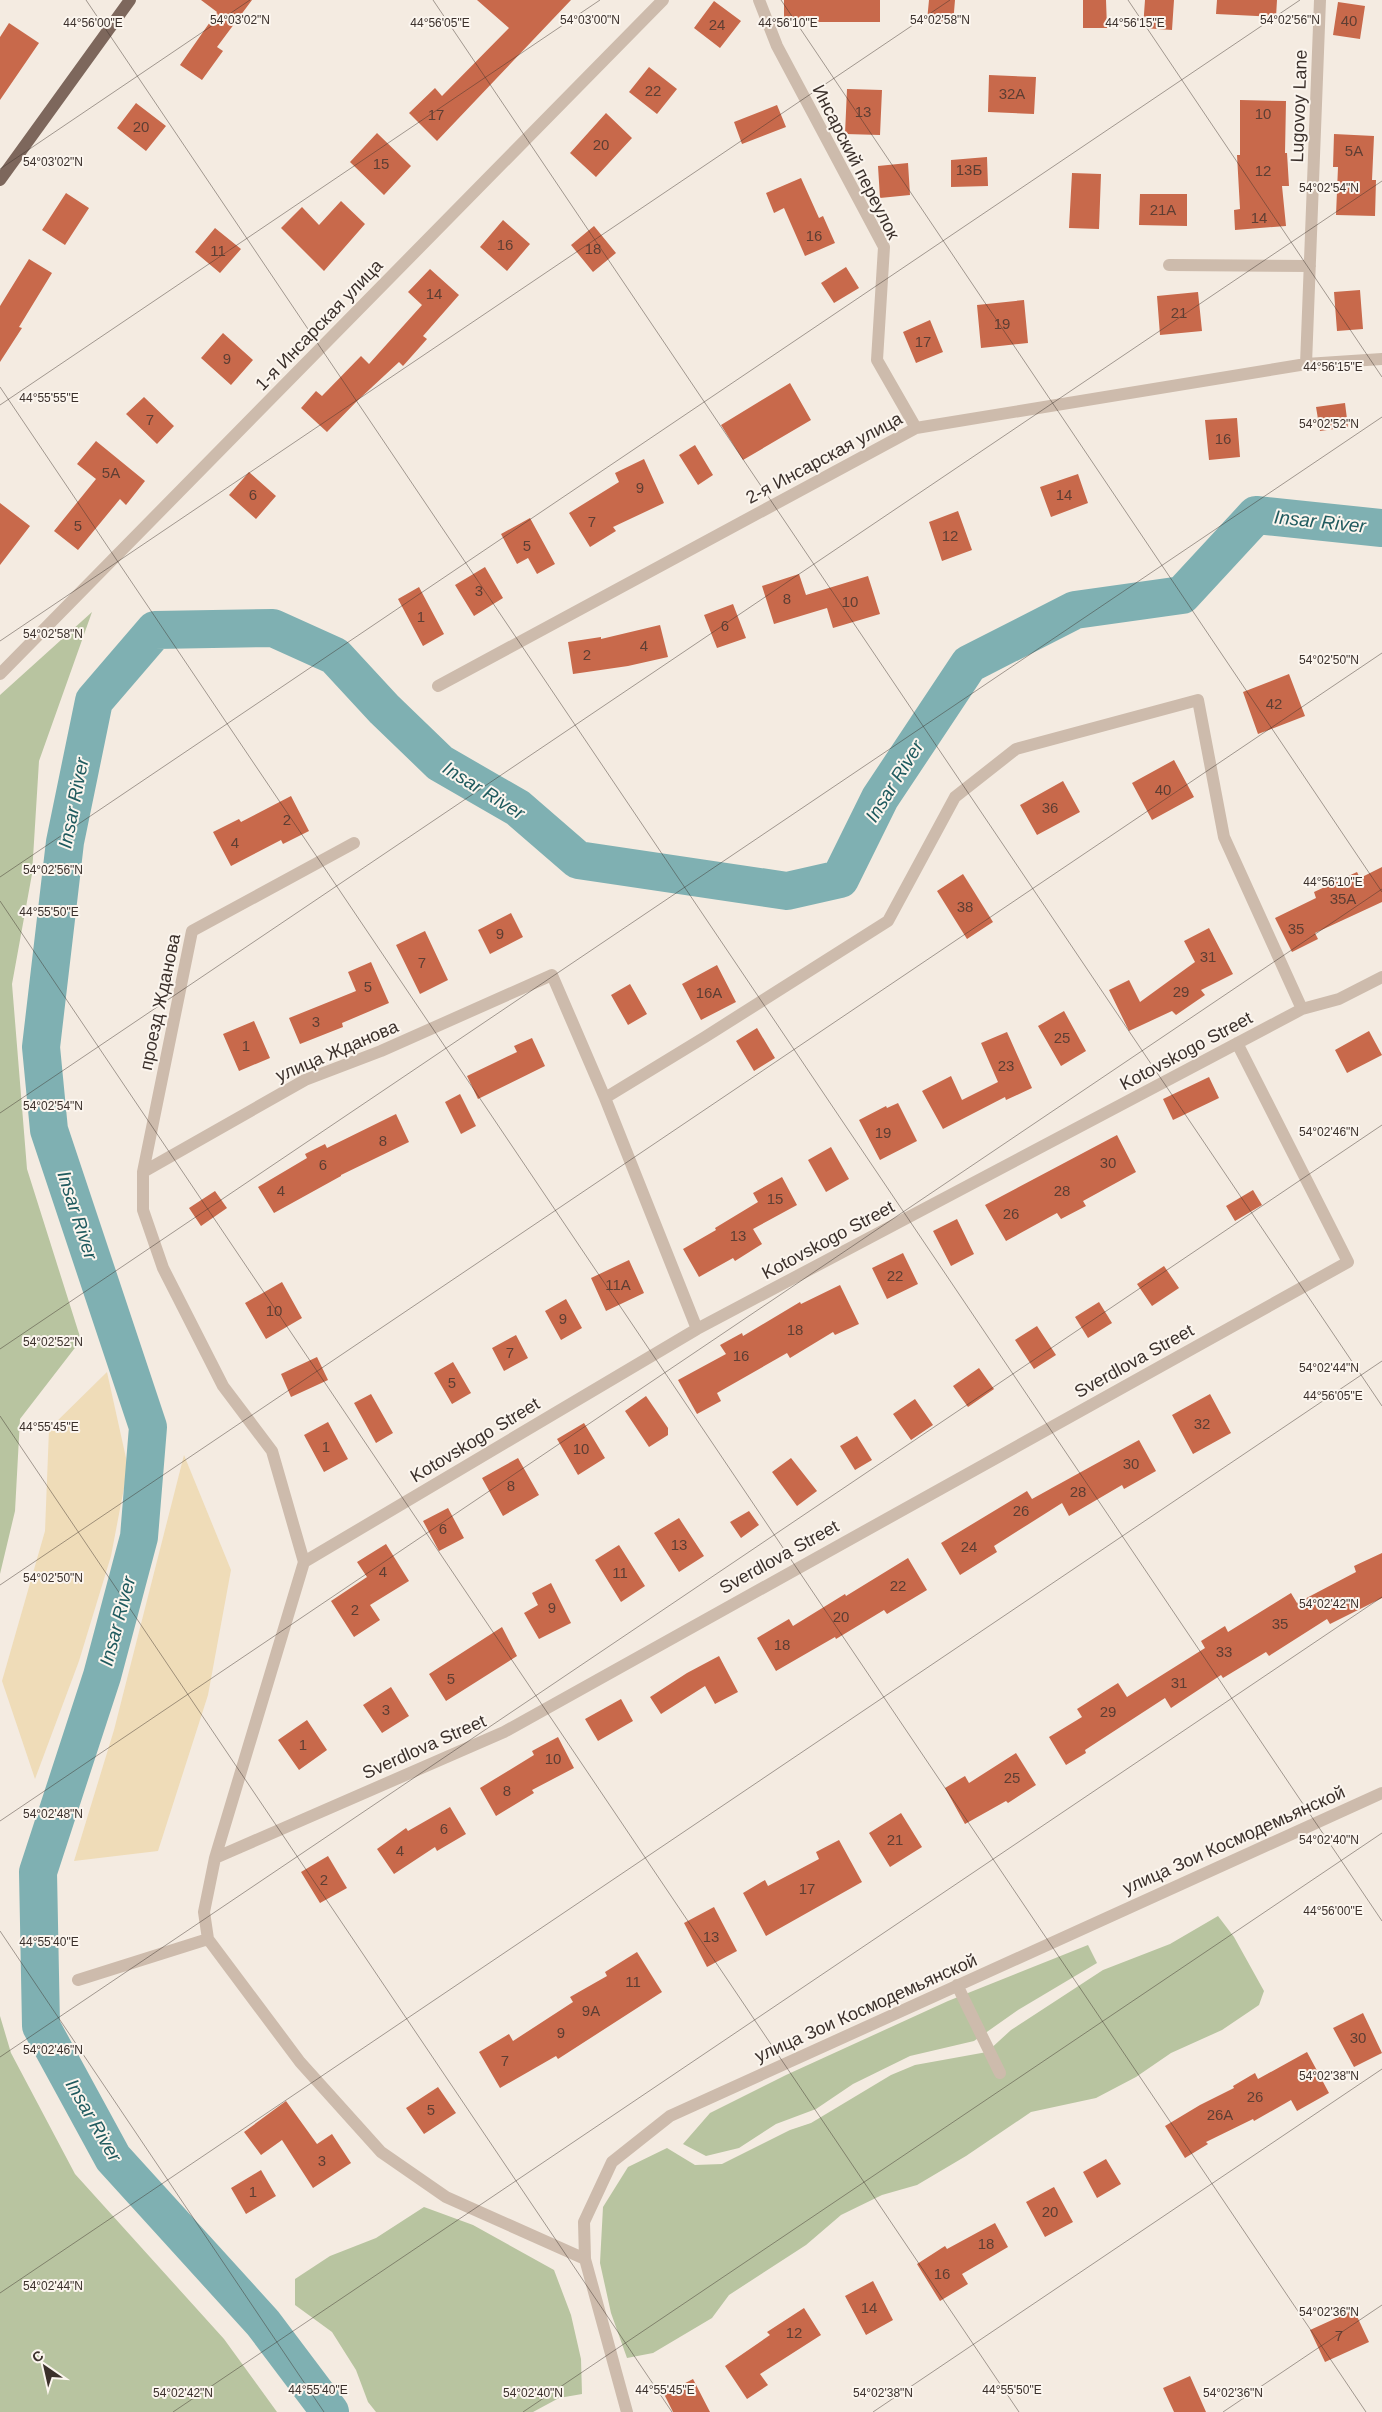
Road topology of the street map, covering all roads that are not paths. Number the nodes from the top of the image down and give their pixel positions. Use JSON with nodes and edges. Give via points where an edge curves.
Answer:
{"nodes":[{"id":1,"x":130,"y":0,"type":"edge"},
{"id":2,"x":662,"y":0,"type":"edge"},
{"id":3,"x":759,"y":0,"type":"edge"},
{"id":4,"x":1320,"y":0,"type":"edge"},
{"id":5,"x":0,"y":178,"type":"edge"},
{"id":6,"x":1169,"y":266,"type":"dead end"},
{"id":7,"x":1310,"y":266,"type":"junction"},
{"id":8,"x":1382,"y":359,"type":"edge"},
{"id":9,"x":1306,"y":364,"type":"junction"},
{"id":10,"x":916,"y":428,"type":"junction"},
{"id":11,"x":0,"y":674,"type":"edge"},
{"id":12,"x":438,"y":686,"type":"dead end"},
{"id":13,"x":354,"y":843,"type":"dead end"},
{"id":14,"x":1382,"y":977,"type":"edge"},
{"id":15,"x":1302,"y":1009,"type":"junction"},
{"id":16,"x":1237,"y":1043,"type":"junction"},
{"id":17,"x":605,"y":1098,"type":"junction"},
{"id":18,"x":142,"y":1172,"type":"junction"},
{"id":19,"x":697,"y":1329,"type":"junction"},
{"id":20,"x":304,"y":1562,"type":"junction"},
{"id":21,"x":1382,"y":1793,"type":"edge"},
{"id":22,"x":215,"y":1858,"type":"junction"},
{"id":23,"x":208,"y":1939,"type":"junction"},
{"id":24,"x":78,"y":1980,"type":"dead end"},
{"id":25,"x":957,"y":1985,"type":"junction"},
{"id":26,"x":1000,"y":2073,"type":"dead end"},
{"id":27,"x":585,"y":2259,"type":"junction"},
{"id":28,"x":627,"y":2412,"type":"edge"}],
"edges":[{"from":1,"to":5,"type":"main road"},
{"from":2,"to":11,"type":"street","name":"1-я Инсарская улица"},
{"from":3,"to":10,"type":"street","name":"Инсарский переулок","via":[[777,46],[884,247],[877,360]]},
{"from":4,"to":7,"type":"street","name":"Lugovoy Lane"},
{"from":6,"to":7,"type":"street"},
{"from":7,"to":9,"type":"street","name":"Lugovoy Lane"},
{"from":8,"to":9,"type":"street","name":"2-я Инсарская улица"},
{"from":9,"to":10,"type":"street","name":"2-я Инсарская улица"},
{"from":10,"to":12,"type":"street","name":"2-я Инсарская улица"},
{"from":13,"to":18,"type":"street","name":"проезд Жданова","via":[[192,931]]},
{"from":14,"to":15,"type":"street","name":"Kotovskogo Street","via":[[1339,999]]},
{"from":15,"to":16,"type":"street","name":"Kotovskogo Street"},
{"from":15,"to":17,"type":"street","via":[[1224,837],[1198,700],[1016,749],[954,797],[888,921]]},
{"from":16,"to":19,"type":"street","name":"Kotovskogo Street"},
{"from":16,"to":22,"type":"street","name":"Sverdlova Street","via":[[1348,1262],[504,1732]]},
{"from":17,"to":18,"type":"street","name":"улица Жданова","via":[[552,975],[381,1051],[305,1080]]},
{"from":17,"to":19,"type":"street"},
{"from":18,"to":20,"type":"street","name":"проезд Жданова","via":[[143,1210],[163,1268],[223,1386],[272,1451]]},
{"from":19,"to":20,"type":"street","name":"Kotovskogo Street"},
{"from":20,"to":22,"type":"street"},
{"from":21,"to":25,"type":"street","name":"улица Зои Космодемьянской"},
{"from":22,"to":23,"type":"street","via":[[204,1912]]},
{"from":23,"to":24,"type":"street"},
{"from":23,"to":27,"type":"street","via":[[300,2062],[381,2152],[446,2197]]},
{"from":25,"to":26,"type":"street"},
{"from":25,"to":27,"type":"street","name":"улица Зои Космодемьянской","via":[[670,2116],[612,2162],[584,2222]]},
{"from":27,"to":28,"type":"street","name":"улица Зои Космодемьянской"}]}
